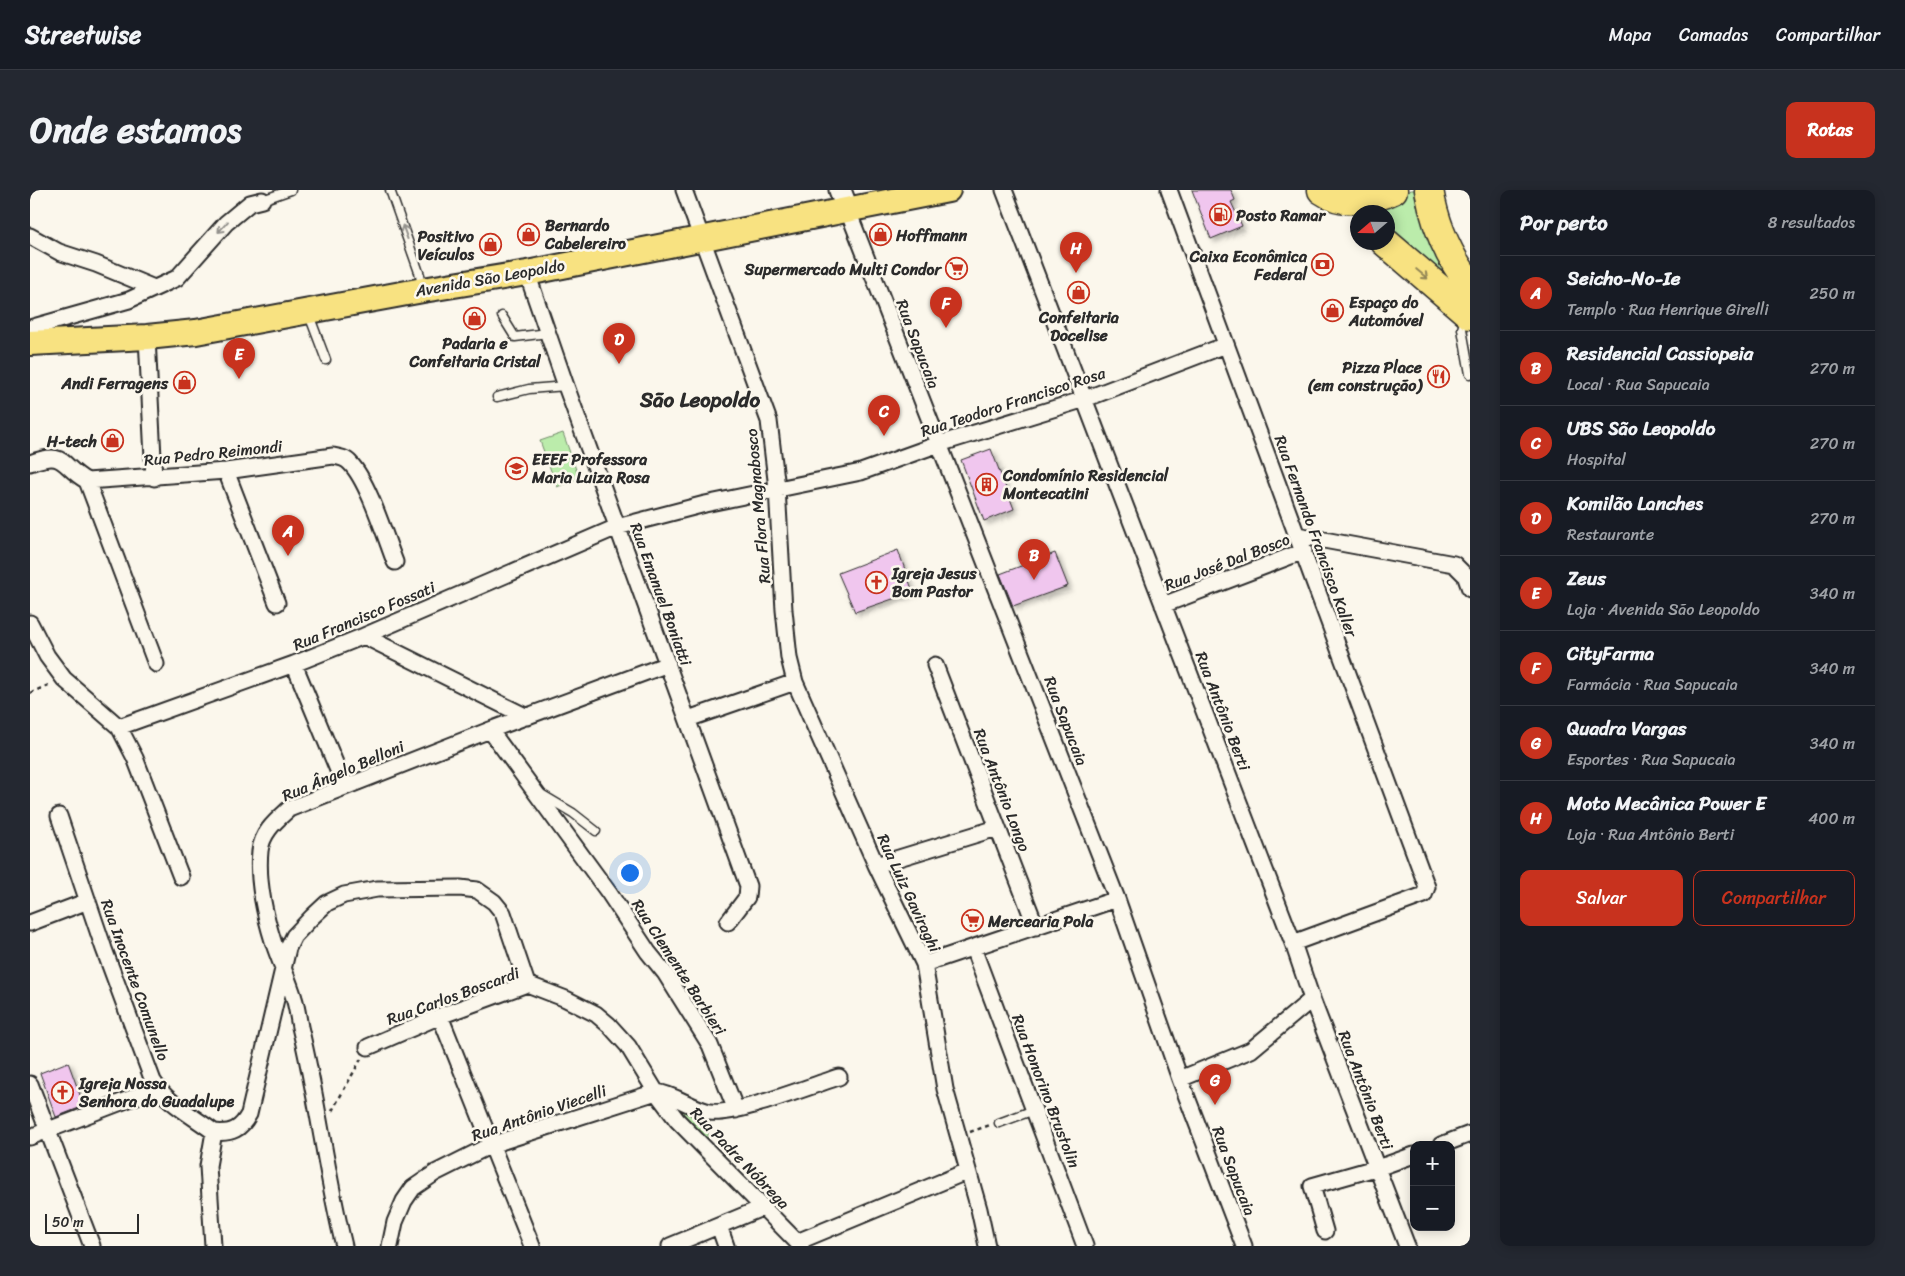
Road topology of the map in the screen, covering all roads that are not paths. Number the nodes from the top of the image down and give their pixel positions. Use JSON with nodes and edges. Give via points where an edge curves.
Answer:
{"nodes":[{"id":1,"x":291,"y":190,"type":"edge"},
{"id":2,"x":390,"y":190,"type":"edge"},
{"id":3,"x":684,"y":190,"type":"edge"},
{"id":4,"x":948,"y":190,"type":"edge"},
{"id":5,"x":1004,"y":190,"type":"edge"},
{"id":6,"x":1168,"y":190,"type":"edge"},
{"id":7,"x":1393,"y":190,"type":"edge"},
{"id":8,"x":1429,"y":190,"type":"edge"},
{"id":9,"x":1323,"y":191,"type":"edge"},
{"id":10,"x":262,"y":200,"type":"joint"},
{"id":11,"x":844,"y":200,"type":"edge"},
{"id":12,"x":1350,"y":213,"type":"edge"},
{"id":13,"x":30,"y":236,"type":"edge"},
{"id":14,"x":702,"y":237,"type":"junction"},
{"id":15,"x":1394,"y":250,"type":"edge"},
{"id":16,"x":527,"y":273,"type":"junction"},
{"id":17,"x":1470,"y":284,"type":"edge"},
{"id":18,"x":154,"y":288,"type":"junction"},
{"id":19,"x":423,"y":290,"type":"junction"},
{"id":20,"x":308,"y":311,"type":"junction"},
{"id":21,"x":1468,"y":313,"type":"edge"},
{"id":22,"x":502,"y":316,"type":"dead end"},
{"id":23,"x":30,"y":328,"type":"edge"},
{"id":24,"x":548,"y":333,"type":"junction"},
{"id":25,"x":147,"y":337,"type":"junction"},
{"id":26,"x":30,"y":343,"type":"edge"},
{"id":27,"x":1226,"y":345,"type":"junction"},
{"id":28,"x":326,"y":360,"type":"dead end"},
{"id":29,"x":1470,"y":374,"type":"edge"},
{"id":30,"x":566,"y":386,"type":"junction"},
{"id":31,"x":497,"y":397,"type":"dead end"},
{"id":32,"x":1085,"y":399,"type":"junction"},
{"id":33,"x":939,"y":444,"type":"junction"},
{"id":34,"x":30,"y":463,"type":"edge"},
{"id":35,"x":226,"y":472,"type":"junction"},
{"id":36,"x":154,"y":478,"type":"junction"},
{"id":37,"x":86,"y":481,"type":"junction"},
{"id":38,"x":777,"y":488,"type":"junction"},
{"id":39,"x":617,"y":527,"type":"junction"},
{"id":40,"x":1297,"y":535,"type":"junction"},
{"id":41,"x":1304,"y":551,"type":"junction"},
{"id":42,"x":395,"y":562,"type":"dead end"},
{"id":43,"x":1470,"y":589,"type":"edge"},
{"id":44,"x":277,"y":603,"type":"dead end"},
{"id":45,"x":1163,"y":605,"type":"junction"},
{"id":46,"x":30,"y":623,"type":"edge"},
{"id":47,"x":364,"y":636,"type":"junction"},
{"id":48,"x":156,"y":664,"type":"dead end"},
{"id":49,"x":294,"y":664,"type":"junction"},
{"id":50,"x":668,"y":664,"type":"junction"},
{"id":51,"x":936,"y":665,"type":"dead end"},
{"id":52,"x":795,"y":682,"type":"junction"},
{"id":53,"x":527,"y":716,"type":"junction"},
{"id":54,"x":688,"y":719,"type":"junction"},
{"id":55,"x":119,"y":727,"type":"junction"},
{"id":56,"x":490,"y":730,"type":"junction"},
{"id":57,"x":345,"y":788,"type":"junction"},
{"id":58,"x":535,"y":790,"type":"junction"},
{"id":59,"x":59,"y":816,"type":"dead end"},
{"id":60,"x":997,"y":828,"type":"junction"},
{"id":61,"x":596,"y":832,"type":"dead end"},
{"id":62,"x":876,"y":865,"type":"junction"},
{"id":63,"x":181,"y":877,"type":"dead end"},
{"id":64,"x":1117,"y":899,"type":"junction"},
{"id":65,"x":80,"y":904,"type":"dead end"},
{"id":66,"x":728,"y":922,"type":"dead end"},
{"id":67,"x":30,"y":923,"type":"edge"},
{"id":68,"x":1036,"y":927,"type":"junction"},
{"id":69,"x":1293,"y":943,"type":"junction"},
{"id":70,"x":973,"y":948,"type":"junction"},
{"id":71,"x":924,"y":964,"type":"junction"},
{"id":72,"x":283,"y":967,"type":"junction"},
{"id":73,"x":527,"y":984,"type":"junction"},
{"id":74,"x":1312,"y":999,"type":"junction"},
{"id":75,"x":440,"y":1016,"type":"junction"},
{"id":76,"x":368,"y":1047,"type":"road end"},
{"id":77,"x":839,"y":1076,"type":"dead end"},
{"id":78,"x":1180,"y":1079,"type":"junction"},
{"id":79,"x":30,"y":1084,"type":"edge"},
{"id":80,"x":158,"y":1088,"type":"junction"},
{"id":81,"x":656,"y":1092,"type":"junction"},
{"id":82,"x":736,"y":1110,"type":"junction"},
{"id":83,"x":1034,"y":1110,"type":"junction"},
{"id":84,"x":999,"y":1123,"type":"road end"},
{"id":85,"x":48,"y":1130,"type":"junction"},
{"id":86,"x":214,"y":1132,"type":"junction"},
{"id":87,"x":1470,"y":1134,"type":"edge"},
{"id":88,"x":30,"y":1136,"type":"edge"},
{"id":89,"x":1452,"y":1141,"type":"edge"},
{"id":90,"x":491,"y":1145,"type":"junction"},
{"id":91,"x":1410,"y":1156,"type":"edge"},
{"id":92,"x":1377,"y":1167,"type":"junction"},
{"id":93,"x":968,"y":1171,"type":"junction"},
{"id":94,"x":764,"y":1207,"type":"junction"},
{"id":95,"x":719,"y":1226,"type":"junction"},
{"id":96,"x":1325,"y":1231,"type":"dead end"},
{"id":97,"x":799,"y":1244,"type":"edge"},
{"id":98,"x":92,"y":1246,"type":"edge"},
{"id":99,"x":213,"y":1246,"type":"edge"},
{"id":100,"x":344,"y":1246,"type":"edge"},
{"id":101,"x":390,"y":1246,"type":"edge"},
{"id":102,"x":532,"y":1246,"type":"edge"},
{"id":103,"x":670,"y":1246,"type":"edge"},
{"id":104,"x":726,"y":1246,"type":"edge"},
{"id":105,"x":987,"y":1246,"type":"edge"},
{"id":106,"x":1085,"y":1246,"type":"edge"},
{"id":107,"x":1244,"y":1246,"type":"edge"},
{"id":108,"x":1407,"y":1246,"type":"edge"}],
"edges":[{"from":1,"to":10,"type":"lane"},
{"from":19,"to":2,"type":"lane","one_way":true},
{"from":3,"to":14,"type":"street","name":"Rua Flora Magnabosco"},
{"from":4,"to":11,"type":"main road","name":"Avenida São Leopoldo"},
{"from":5,"to":32,"type":"street","name":"Rua Antônio Berti"},
{"from":6,"to":27,"type":"street","name":"Rua Fernando Francisco Kaller"},
{"from":7,"to":9,"type":"highway","via":[[1362,200],[1343,199]]},
{"from":8,"to":17,"type":"highway","via":[[1443,241]]},
{"from":9,"to":12,"type":"highway"},
{"from":10,"to":18,"type":"street","one_way":true,"via":[[250,203],[226,223],[177,278]]},
{"from":11,"to":14,"type":"main road","name":"Avenida São Leopoldo"},
{"from":11,"to":33,"type":"street","name":"Rua Sapucaia"},
{"from":13,"to":18,"type":"street","via":[[59,252]]},
{"from":14,"to":16,"type":"main road","name":"Avenida São Leopoldo"},
{"from":14,"to":38,"type":"street","name":"Rua Flora Magnabosco","via":[[769,421]]},
{"from":15,"to":21,"type":"highway","one_way":true},
{"from":16,"to":19,"type":"main road","name":"Avenida São Leopoldo"},
{"from":16,"to":24,"type":"street","name":"Rua Emanuel Boniatti"},
{"from":18,"to":23,"type":"street","via":[[129,300]]},
{"from":19,"to":20,"type":"main road","name":"Avenida São Leopoldo"},
{"from":20,"to":25,"type":"main road","name":"Avenida São Leopoldo","via":[[196,332]]},
{"from":20,"to":28,"type":"lane"},
{"from":21,"to":29,"type":"lane","via":[[1462,329]]},
{"from":22,"to":24,"type":"lane","via":[[515,337]]},
{"from":24,"to":30,"type":"street","name":"Rua Emanuel Boniatti"},
{"from":25,"to":26,"type":"main road","name":"Avenida São Leopoldo"},
{"from":25,"to":36,"type":"street"},
{"from":27,"to":32,"type":"street","name":"Rua Teodoro Francisco Rosa"},
{"from":27,"to":40,"type":"street","name":"Rua Fernando Francisco Kaller"},
{"from":30,"to":31,"type":"lane","via":[[529,389]]},
{"from":30,"to":39,"type":"street","name":"Rua Emanuel Boniatti"},
{"from":32,"to":33,"type":"street","name":"Rua Teodoro Francisco Rosa"},
{"from":32,"to":45,"type":"street","name":"Rua Antônio Berti"},
{"from":33,"to":38,"type":"street","name":"Rua Teodoro Francisco Rosa","via":[[861,472]]},
{"from":33,"to":64,"type":"street","name":"Rua Sapucaia"},
{"from":34,"to":37,"type":"street","via":[[52,457],[62,460]]},
{"from":35,"to":36,"type":"street","name":"Rua Pedro Reimondi"},
{"from":35,"to":42,"type":"street","name":"Rua Pedro Reimondi","via":[[333,456],[350,462],[364,485]]},
{"from":35,"to":44,"type":"street"},
{"from":36,"to":37,"type":"street","name":"Rua Pedro Reimondi"},
{"from":37,"to":48,"type":"street"},
{"from":38,"to":39,"type":"street","name":"Rua Teodoro Francisco Rosa"},
{"from":38,"to":52,"type":"street","name":"Rua Flora Magnabosco","via":[[784,610]]},
{"from":39,"to":47,"type":"street","name":"Rua Francisco Fossati"},
{"from":39,"to":50,"type":"street","name":"Rua Emanuel Boniatti"},
{"from":40,"to":41,"type":"street","name":"Rua Fernando Francisco Kaller"},
{"from":40,"to":43,"type":"street","via":[[1454,564]]},
{"from":41,"to":45,"type":"street","name":"Rua José Dal Bosco"},
{"from":41,"to":69,"type":"street","name":"Rua Fernando Francisco Kaller","via":[[1427,887],[1424,895]]},
{"from":45,"to":69,"type":"street","name":"Rua Antônio Berti"},
{"from":46,"to":55,"type":"street","via":[[47,656],[64,679]]},
{"from":47,"to":49,"type":"street","name":"Rua Francisco Fossati"},
{"from":47,"to":53,"type":"street"},
{"from":49,"to":55,"type":"street","name":"Rua Francisco Fossati"},
{"from":49,"to":57,"type":"street"},
{"from":50,"to":53,"type":"street","name":"Rua Ângelo Belloni"},
{"from":50,"to":54,"type":"street","name":"Rua Emanuel Boniatti"},
{"from":51,"to":60,"type":"street","name":"Rua Antônio Longo"},
{"from":52,"to":54,"type":"street"},
{"from":52,"to":62,"type":"street","name":"Rua Luiz Gaviraghi"},
{"from":53,"to":56,"type":"street","name":"Rua Ângelo Belloni"},
{"from":54,"to":66,"type":"street","name":"Rua Emanuel Boniatti","via":[[748,886],[747,897]]},
{"from":55,"to":63,"type":"street","via":[[135,758]]},
{"from":56,"to":57,"type":"street","name":"Rua Ângelo Belloni"},
{"from":56,"to":58,"type":"street","name":"Rua Clemente Barbieri"},
{"from":57,"to":72,"type":"street","name":"Rua Ângelo Belloni","via":[[289,809],[270,826],[263,838],[260,850],[263,902]]},
{"from":58,"to":61,"type":"lane","via":[[574,812]]},
{"from":58,"to":82,"type":"street","name":"Rua Clemente Barbieri","via":[[665,973],[710,1045]]},
{"from":59,"to":80,"type":"street","name":"Rua Inocente Comunello","via":[[104,949]]},
{"from":60,"to":62,"type":"street"},
{"from":60,"to":68,"type":"street","name":"Rua Antônio Longo"},
{"from":62,"to":71,"type":"street","name":"Rua Luiz Gaviraghi"},
{"from":64,"to":68,"type":"street"},
{"from":64,"to":78,"type":"street","name":"Rua Sapucaia"},
{"from":65,"to":67,"type":"street"},
{"from":68,"to":70,"type":"street"},
{"from":69,"to":74,"type":"street","name":"Rua Antônio Berti"},
{"from":70,"to":71,"type":"street"},
{"from":70,"to":83,"type":"street","name":"Rua Honorino Brustolin"},
{"from":71,"to":93,"type":"street","name":"Rua Luiz Gaviraghi","via":[[940,1067]]},
{"from":72,"to":73,"type":"street","via":[[294,936],[327,903],[344,895],[377,889],[460,888],[485,894],[503,913]]},
{"from":72,"to":86,"type":"street","via":[[249,1114],[238,1129],[229,1133]]},
{"from":72,"to":100,"type":"street","name":"Rua Ângelo Belloni","via":[[294,998],[308,1061]]},
{"from":73,"to":75,"type":"street","name":"Rua Carlos Boscardi"},
{"from":73,"to":81,"type":"street","name":"Rua Carlos Boscardi","via":[[596,1014],[628,1046]]},
{"from":74,"to":78,"type":"street","via":[[1251,1050]]},
{"from":74,"to":92,"type":"street","name":"Rua Antônio Berti"},
{"from":75,"to":76,"type":"street","name":"Rua Carlos Boscardi"},
{"from":75,"to":90,"type":"street"},
{"from":77,"to":82,"type":"street"},
{"from":78,"to":107,"type":"street","name":"Rua Sapucaia"},
{"from":79,"to":85,"type":"street"},
{"from":80,"to":85,"type":"street"},
{"from":80,"to":86,"type":"street","name":"Rua Inocente Comunello"},
{"from":81,"to":82,"type":"street","via":[[711,1112]]},
{"from":81,"to":90,"type":"street","name":"Rua Antônio Viecelli"},
{"from":81,"to":94,"type":"street","name":"Rua Padre Nóbrega","via":[[678,1120]]},
{"from":83,"to":84,"type":"lane"},
{"from":83,"to":106,"type":"street","name":"Rua Honorino Brustolin"},
{"from":85,"to":88,"type":"street"},
{"from":85,"to":98,"type":"street"},
{"from":86,"to":99,"type":"street","via":[[208,1166]]},
{"from":87,"to":89,"type":"street"},
{"from":90,"to":101,"type":"street","name":"Rua Antônio Viecelli","via":[[435,1173],[413,1188],[395,1222]]},
{"from":90,"to":102,"type":"street"},
{"from":91,"to":92,"type":"street"},
{"from":92,"to":96,"type":"street","via":[[1312,1186]]},
{"from":92,"to":108,"type":"street","name":"Rua Antônio Berti"},
{"from":93,"to":97,"type":"street"},
{"from":93,"to":105,"type":"street","name":"Rua Luiz Gaviraghi"},
{"from":94,"to":95,"type":"street"},
{"from":94,"to":97,"type":"street","name":"Rua Padre Nóbrega"},
{"from":95,"to":103,"type":"street"},
{"from":95,"to":104,"type":"street"}]}
